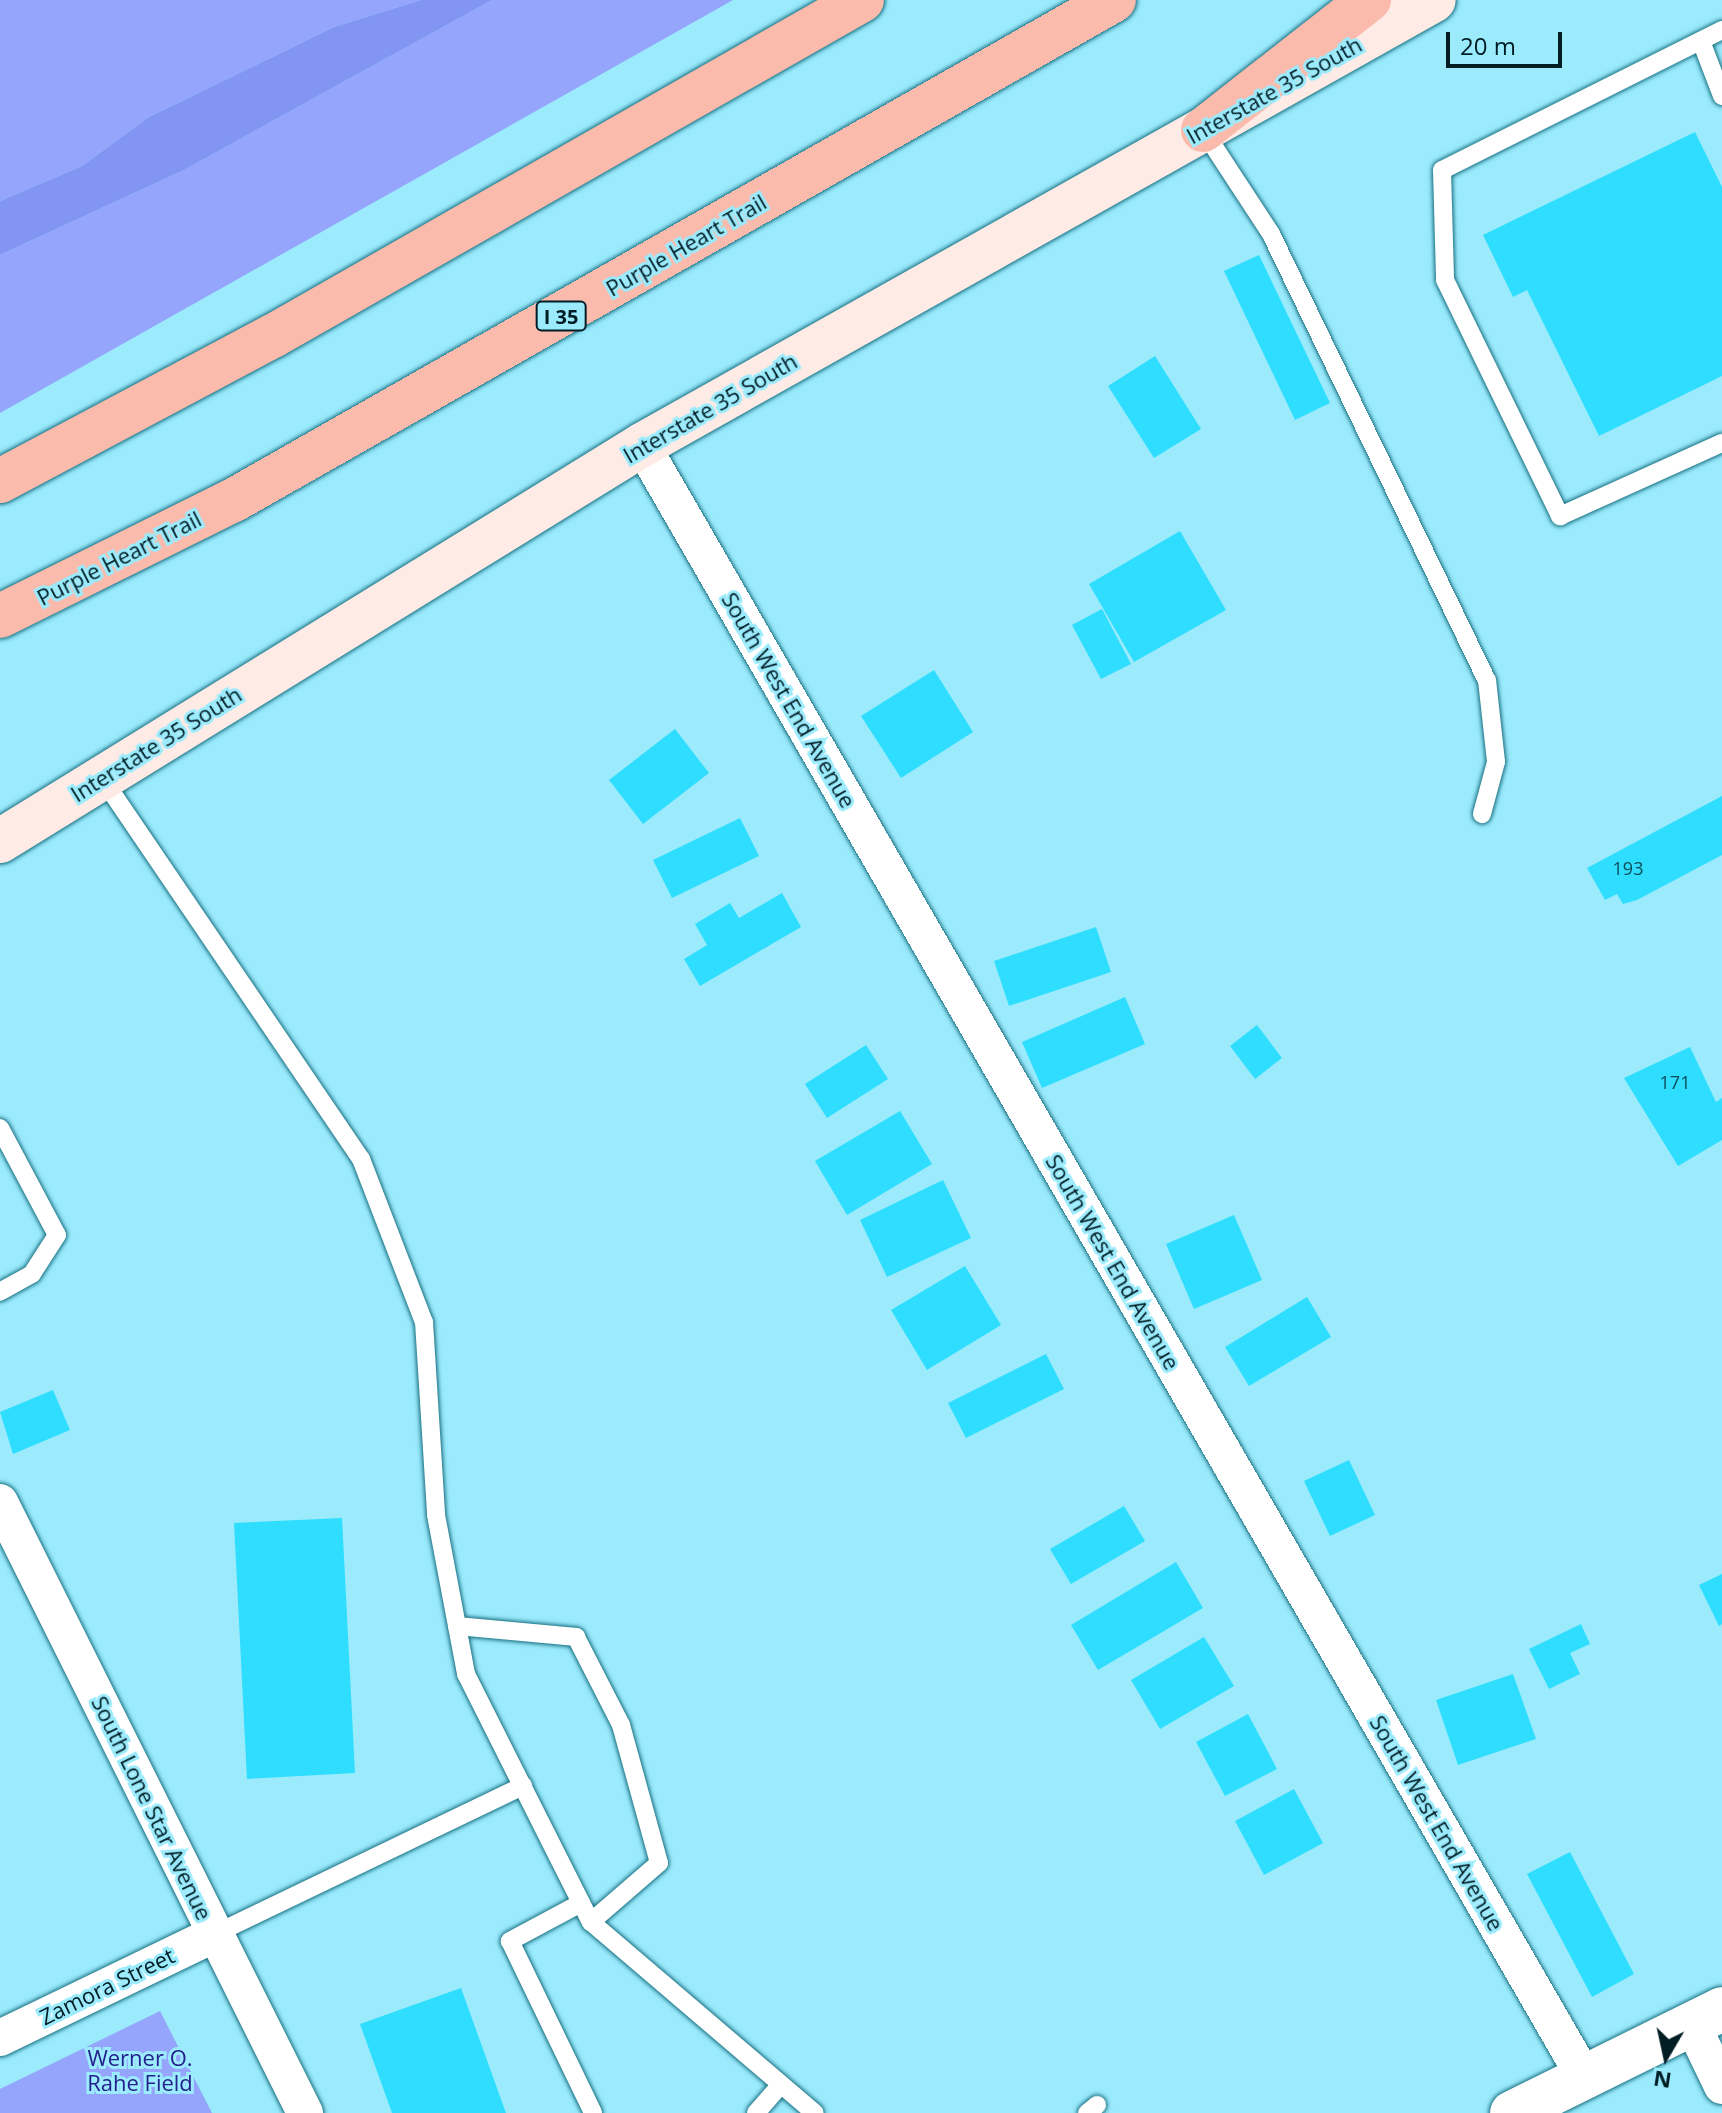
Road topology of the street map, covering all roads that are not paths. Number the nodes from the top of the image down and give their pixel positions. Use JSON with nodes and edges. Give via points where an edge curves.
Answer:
{"nodes":[{"id":1,"x":862,"y":0,"type":"edge"},
{"id":2,"x":1114,"y":0,"type":"edge"},
{"id":3,"x":1369,"y":0,"type":"edge"},
{"id":4,"x":1434,"y":0,"type":"edge"},
{"id":5,"x":1722,"y":30,"type":"edge"},
{"id":6,"x":1701,"y":41,"type":"junction"},
{"id":7,"x":1722,"y":96,"type":"edge"},
{"id":8,"x":1203,"y":130,"type":"junction"},
{"id":9,"x":1722,"y":443,"type":"edge"},
{"id":10,"x":642,"y":445,"type":"junction"},
{"id":11,"x":0,"y":481,"type":"edge"},
{"id":12,"x":0,"y":616,"type":"edge"},
{"id":13,"x":102,"y":778,"type":"junction"},
{"id":14,"x":1482,"y":814,"type":"dead end"},
{"id":15,"x":0,"y":841,"type":"edge"},
{"id":16,"x":0,"y":1128,"type":"edge"},
{"id":17,"x":0,"y":1292,"type":"edge"},
{"id":18,"x":0,"y":1502,"type":"edge"},
{"id":19,"x":457,"y":1626,"type":"junction"},
{"id":20,"x":523,"y":1786,"type":"junction"},
{"id":21,"x":581,"y":1903,"type":"junction"},
{"id":22,"x":591,"y":1922,"type":"junction"},
{"id":23,"x":215,"y":1934,"type":"junction"},
{"id":24,"x":1707,"y":2016,"type":"edge"},
{"id":25,"x":0,"y":2038,"type":"edge"},
{"id":26,"x":1585,"y":2078,"type":"junction"},
{"id":27,"x":781,"y":2084,"type":"junction"},
{"id":28,"x":1722,"y":2086,"type":"edge"},
{"id":29,"x":305,"y":2113,"type":"edge"},
{"id":30,"x":593,"y":2113,"type":"edge"},
{"id":31,"x":756,"y":2113,"type":"edge"},
{"id":32,"x":815,"y":2113,"type":"edge"},
{"id":33,"x":1512,"y":2113,"type":"edge"}],
"edges":[{"from":1,"to":11,"type":"highway","via":[[273,336]]},
{"from":2,"to":12,"type":"highway","name":"Purple Heart Trail","number":"I 35","via":[[234,500]]},
{"from":3,"to":8,"type":"highway"},
{"from":4,"to":8,"type":"main road","name":"Interstate 35 South"},
{"from":5,"to":6,"type":"lane"},
{"from":6,"to":7,"type":"lane"},
{"from":6,"to":9,"type":"lane","via":[[1442,170],[1445,280],[1560,516]]},
{"from":8,"to":10,"type":"main road","name":"Interstate 35 South"},
{"from":8,"to":14,"type":"lane","via":[[1271,234],[1487,680],[1496,762]]},
{"from":10,"to":13,"type":"main road","name":"Interstate 35 South"},
{"from":10,"to":26,"type":"street","name":"South West End Avenue"},
{"from":13,"to":15,"type":"main road","name":"Interstate 35 South"},
{"from":13,"to":19,"type":"lane","via":[[361,1159],[424,1322],[436,1515]]},
{"from":16,"to":17,"type":"lane","via":[[57,1235],[32,1274]]},
{"from":18,"to":23,"type":"street","name":"South Lone Star Avenue"},
{"from":19,"to":20,"type":"lane","via":[[466,1674]]},
{"from":19,"to":22,"type":"lane","via":[[576,1637],[621,1725],[659,1863]]},
{"from":20,"to":21,"type":"lane"},
{"from":20,"to":23,"type":"lane"},
{"from":21,"to":22,"type":"lane"},
{"from":21,"to":30,"type":"lane","via":[[510,1941]]},
{"from":22,"to":27,"type":"lane"},
{"from":23,"to":25,"type":"street","name":"Zamora Street"},
{"from":23,"to":29,"type":"street","name":"South Lone Star Avenue"},
{"from":24,"to":26,"type":"street"},
{"from":24,"to":28,"type":"street"},
{"from":26,"to":33,"type":"street"},
{"from":27,"to":31,"type":"lane"},
{"from":27,"to":32,"type":"lane"}]}
